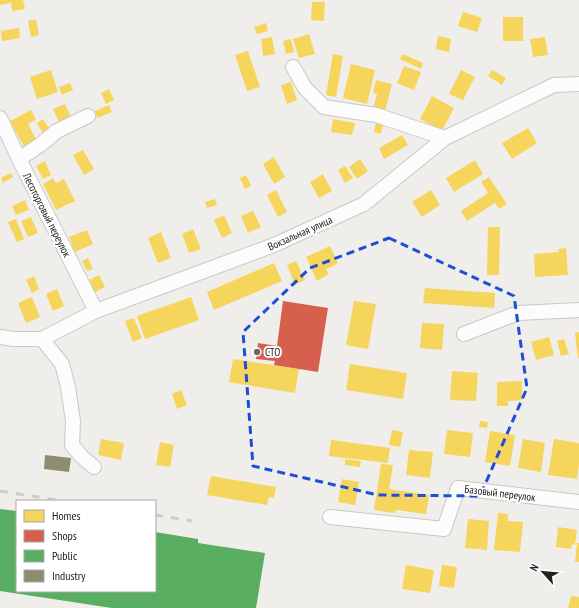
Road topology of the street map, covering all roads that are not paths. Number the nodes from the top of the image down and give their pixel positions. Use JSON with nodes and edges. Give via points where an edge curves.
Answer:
{"nodes":[{"id":1,"x":292,"y":67,"type":"dead end"},
{"id":2,"x":579,"y":84,"type":"edge"},
{"id":3,"x":88,"y":116,"type":"dead end"},
{"id":4,"x":0,"y":118,"type":"edge"},
{"id":5,"x":445,"y":138,"type":"junction"},
{"id":6,"x":19,"y":159,"type":"junction"},
{"id":7,"x":579,"y":310,"type":"edge"},
{"id":8,"x":96,"y":311,"type":"junction"},
{"id":9,"x":464,"y":334,"type":"dead end"},
{"id":10,"x":0,"y":337,"type":"edge"},
{"id":11,"x":42,"y":340,"type":"junction"},
{"id":12,"x":94,"y":467,"type":"dead end"},
{"id":13,"x":579,"y":502,"type":"edge"},
{"id":14,"x":330,"y":517,"type":"dead end"}],
"edges":[{"from":1,"to":5,"type":"street","via":[[305,88],[324,107],[376,115]]},
{"from":2,"to":5,"type":"street","name":"Вокзальная улица","via":[[554,85]]},
{"from":3,"to":6,"type":"street","via":[[57,131]]},
{"from":4,"to":6,"type":"street","name":"Лесоторговый переулок"},
{"from":5,"to":8,"type":"street","name":"Вокзальная улица","via":[[364,204],[274,245]]},
{"from":6,"to":8,"type":"street","name":"Лесоторговый переулок"},
{"from":7,"to":9,"type":"street","via":[[518,313]]},
{"from":8,"to":11,"type":"street","name":"Вокзальная улица"},
{"from":10,"to":11,"type":"street"},
{"from":11,"to":12,"type":"street","via":[[62,364],[73,421],[72,445],[80,456]]},
{"from":13,"to":14,"type":"street","name":"Базовый переулок","via":[[458,488],[444,529]]}]}
